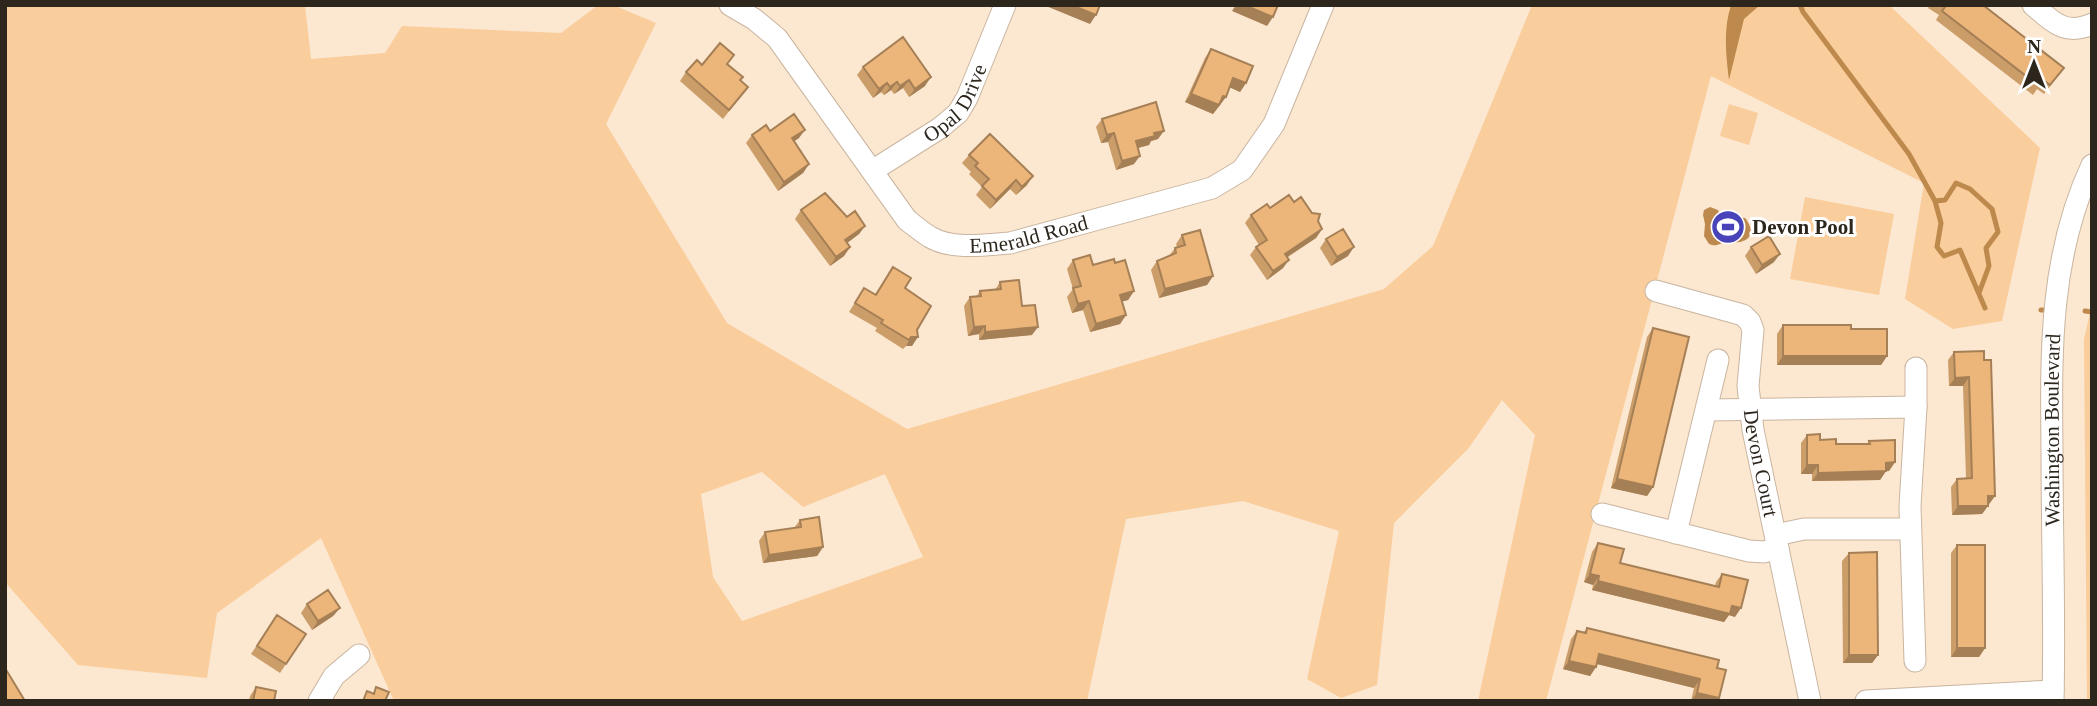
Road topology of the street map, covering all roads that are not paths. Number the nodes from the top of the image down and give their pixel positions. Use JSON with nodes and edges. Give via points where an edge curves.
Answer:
{"nodes":[{"id":1,"x":730,"y":5,"type":"edge"},
{"id":2,"x":1005,"y":5,"type":"edge"},
{"id":3,"x":1323,"y":5,"type":"edge"},
{"id":4,"x":2033,"y":5,"type":"edge"},
{"id":5,"x":2092,"y":24,"type":"edge"},
{"id":6,"x":2092,"y":165,"type":"edge"},
{"id":7,"x":872,"y":171,"type":"junction"},
{"id":8,"x":1656,"y":291,"type":"dead end"},
{"id":9,"x":1718,"y":360,"type":"dead end"},
{"id":10,"x":1916,"y":368,"type":"dead end"},
{"id":11,"x":1916,"y":407,"type":"junction"},
{"id":12,"x":1707,"y":410,"type":"junction"},
{"id":13,"x":1750,"y":410,"type":"junction"},
{"id":14,"x":1602,"y":514,"type":"dead end"},
{"id":15,"x":1910,"y":529,"type":"junction"},
{"id":16,"x":1676,"y":533,"type":"junction"},
{"id":17,"x":1777,"y":541,"type":"junction"},
{"id":18,"x":359,"y":655,"type":"dead end"},
{"id":19,"x":1915,"y":661,"type":"dead end"},
{"id":20,"x":2053,"y":696,"type":"edge"},
{"id":21,"x":319,"y":701,"type":"edge"},
{"id":22,"x":1810,"y":701,"type":"edge"},
{"id":23,"x":1866,"y":701,"type":"edge"}],
"edges":[{"from":1,"to":7,"type":"street","name":"Emerald Road","via":[[777,38]]},
{"from":2,"to":7,"type":"street","name":"Opal Drive","via":[[958,113]]},
{"from":3,"to":7,"type":"street","name":"Emerald Road","via":[[1274,124],[1242,170],[1212,188],[1010,243],[983,246],[933,239],[907,220]]},
{"from":4,"to":5,"type":"street","via":[[2066,29]]},
{"from":6,"to":20,"type":"street","name":"Washington Boulevard","via":[[2066,240],[2053,315]]},
{"from":8,"to":13,"type":"street","name":"Devon Court","via":[[1743,315],[1750,322]]},
{"from":9,"to":12,"type":"street"},
{"from":10,"to":11,"type":"street"},
{"from":11,"to":13,"type":"street"},
{"from":11,"to":15,"type":"street"},
{"from":12,"to":13,"type":"street"},
{"from":12,"to":16,"type":"street"},
{"from":13,"to":17,"type":"street","name":"Devon Court"},
{"from":14,"to":16,"type":"street"},
{"from":15,"to":17,"type":"street","via":[[1804,529]]},
{"from":15,"to":19,"type":"street"},
{"from":16,"to":17,"type":"street","via":[[1749,551],[1764,552]]},
{"from":17,"to":22,"type":"street","name":"Devon Court"},
{"from":18,"to":21,"type":"street","via":[[334,676]]},
{"from":20,"to":23,"type":"street"}]}
